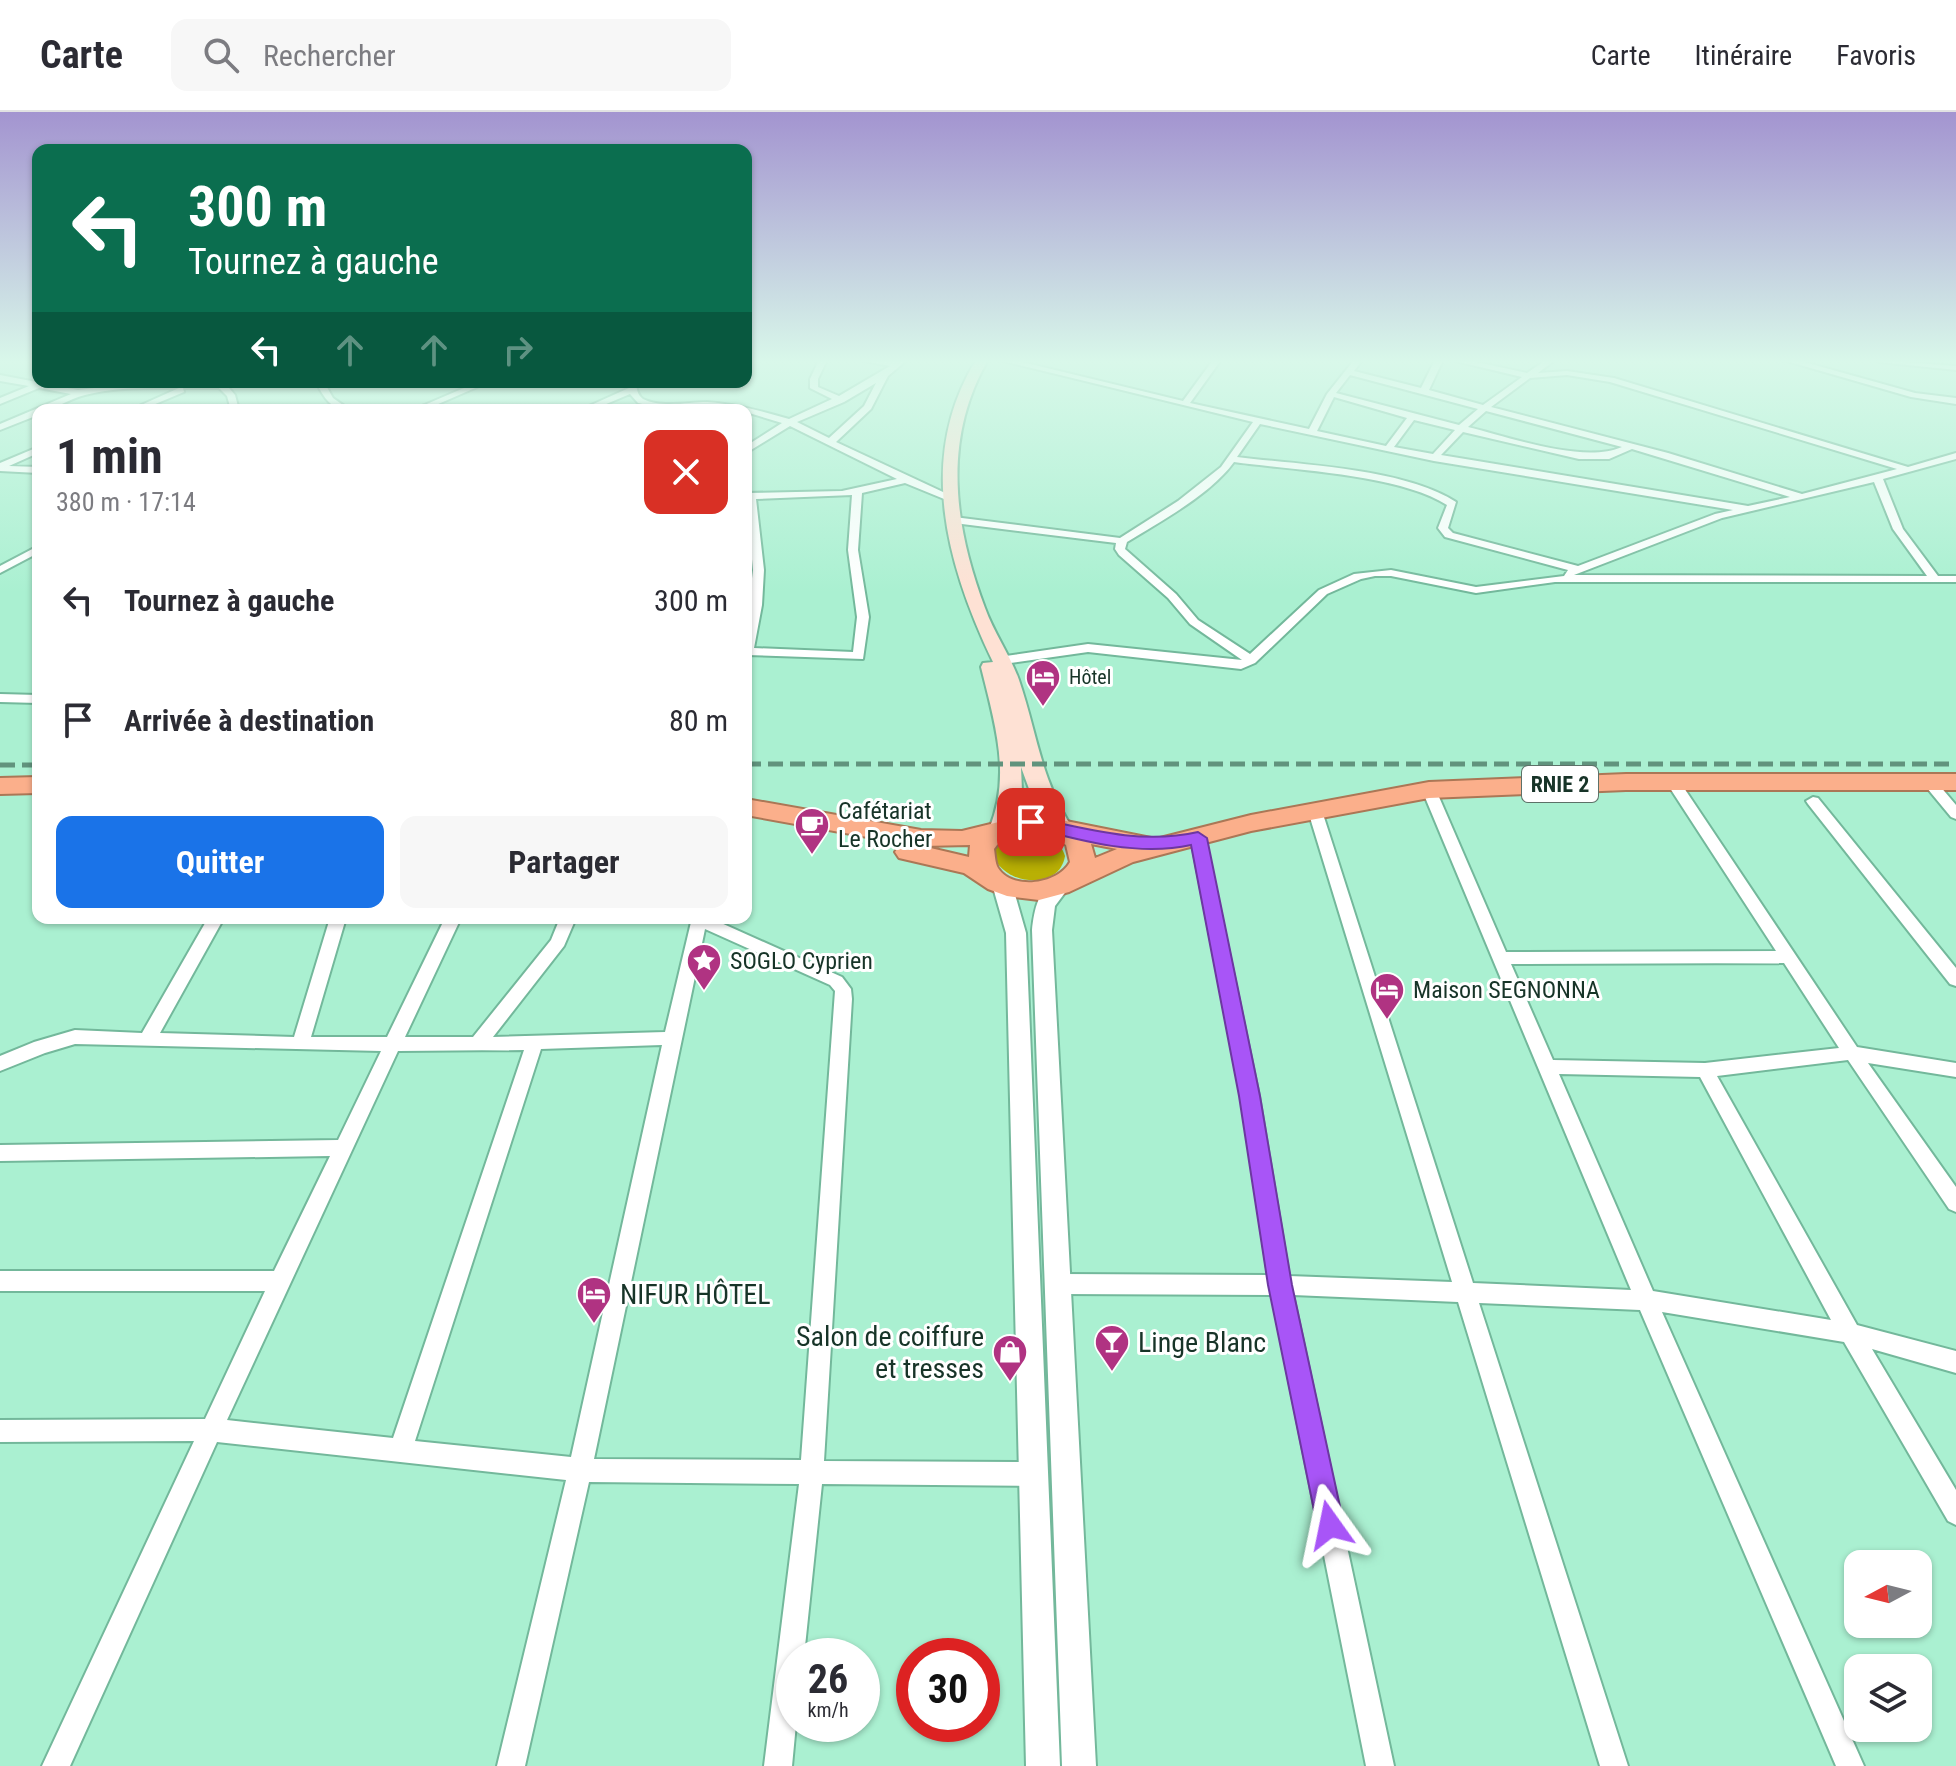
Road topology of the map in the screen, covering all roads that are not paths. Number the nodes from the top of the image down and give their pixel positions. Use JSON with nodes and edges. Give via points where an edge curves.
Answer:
{"nodes":[{"id":1,"x":820,"y":437,"type":"edge"},
{"id":2,"x":835,"y":437,"type":"edge"},
{"id":3,"x":952,"y":437,"type":"edge"},
{"id":4,"x":1247,"y":437,"type":"edge"},
{"id":5,"x":1335,"y":437,"type":"edge"},
{"id":6,"x":1397,"y":437,"type":"edge"},
{"id":7,"x":1450,"y":437,"type":"edge"},
{"id":8,"x":1497,"y":437,"type":"edge"},
{"id":9,"x":1597,"y":437,"type":"edge"},
{"id":10,"x":1800,"y":437,"type":"edge"},
{"id":11,"x":830,"y":442,"type":"junction"},
{"id":12,"x":1631,"y":446,"type":"junction"},
{"id":13,"x":1388,"y":449,"type":"junction"},
{"id":14,"x":32,"y":453,"type":"edge"},
{"id":15,"x":1956,"y":456,"type":"edge"},
{"id":16,"x":1434,"y":458,"type":"junction"},
{"id":17,"x":1232,"y":459,"type":"junction"},
{"id":18,"x":0,"y":468,"type":"edge"},
{"id":19,"x":32,"y":470,"type":"edge"},
{"id":20,"x":1909,"y":470,"type":"junction"},
{"id":21,"x":1878,"y":479,"type":"junction"},
{"id":22,"x":906,"y":480,"type":"junction"},
{"id":23,"x":857,"y":492,"type":"junction"},
{"id":24,"x":752,"y":496,"type":"edge"},
{"id":25,"x":1802,"y":497,"type":"junction"},
{"id":26,"x":953,"y":499,"type":"junction"},
{"id":27,"x":1747,"y":509,"type":"junction"},
{"id":28,"x":954,"y":520,"type":"junction"},
{"id":29,"x":752,"y":525,"type":"edge"},
{"id":30,"x":1122,"y":541,"type":"junction"},
{"id":31,"x":32,"y":552,"type":"edge"},
{"id":32,"x":0,"y":570,"type":"edge"},
{"id":33,"x":1579,"y":570,"type":"junction"},
{"id":34,"x":1555,"y":579,"type":"junction"},
{"id":35,"x":1935,"y":579,"type":"junction"},
{"id":36,"x":1956,"y":579,"type":"edge"},
{"id":37,"x":752,"y":614,"type":"edge"},
{"id":38,"x":983,"y":626,"type":"junction"},
{"id":39,"x":752,"y":651,"type":"edge"},
{"id":40,"x":1003,"y":660,"type":"junction"},
{"id":41,"x":1251,"y":660,"type":"junction"},
{"id":42,"x":0,"y":698,"type":"edge"},
{"id":43,"x":32,"y":699,"type":"edge"},
{"id":44,"x":1673,"y":782,"type":"junction"},
{"id":45,"x":1929,"y":782,"type":"junction"},
{"id":46,"x":1956,"y":782,"type":"edge"},
{"id":47,"x":32,"y":785,"type":"edge"},
{"id":48,"x":0,"y":786,"type":"edge"},
{"id":49,"x":1429,"y":790,"type":"junction"},
{"id":50,"x":1813,"y":801,"type":"dead end"},
{"id":51,"x":752,"y":808,"type":"edge"},
{"id":52,"x":1315,"y":811,"type":"junction"},
{"id":53,"x":1956,"y":814,"type":"edge"},
{"id":54,"x":752,"y":821,"type":"edge"},
{"id":55,"x":1000,"y":829,"type":"junction"},
{"id":56,"x":1062,"y":829,"type":"junction"},
{"id":57,"x":1198,"y":838,"type":"junction"},
{"id":58,"x":1170,"y":844,"type":"junction"},
{"id":59,"x":997,"y":881,"type":"junction"},
{"id":60,"x":1066,"y":883,"type":"junction"},
{"id":61,"x":213,"y":924,"type":"edge"},
{"id":62,"x":336,"y":924,"type":"edge"},
{"id":63,"x":450,"y":924,"type":"edge"},
{"id":64,"x":566,"y":924,"type":"edge"},
{"id":65,"x":699,"y":924,"type":"edge"},
{"id":66,"x":711,"y":924,"type":"edge"},
{"id":67,"x":1789,"y":957,"type":"junction"},
{"id":68,"x":1501,"y":958,"type":"junction"},
{"id":69,"x":1956,"y":980,"type":"edge"},
{"id":70,"x":672,"y":1038,"type":"junction"},
{"id":71,"x":147,"y":1040,"type":"junction"},
{"id":72,"x":300,"y":1044,"type":"junction"},
{"id":73,"x":393,"y":1044,"type":"junction"},
{"id":74,"x":477,"y":1044,"type":"junction"},
{"id":75,"x":534,"y":1045,"type":"junction"},
{"id":76,"x":1852,"y":1053,"type":"junction"},
{"id":77,"x":3,"y":1065,"type":"edge"},
{"id":78,"x":1548,"y":1067,"type":"junction"},
{"id":79,"x":1705,"y":1070,"type":"junction"},
{"id":80,"x":1956,"y":1070,"type":"edge"},
{"id":81,"x":344,"y":1148,"type":"junction"},
{"id":82,"x":0,"y":1153,"type":"edge"},
{"id":83,"x":1954,"y":1197,"type":"edge"},
{"id":84,"x":0,"y":1281,"type":"edge"},
{"id":85,"x":280,"y":1281,"type":"junction"},
{"id":86,"x":1060,"y":1284,"type":"junction"},
{"id":87,"x":1280,"y":1285,"type":"junction"},
{"id":88,"x":1468,"y":1294,"type":"junction"},
{"id":89,"x":1646,"y":1300,"type":"junction"},
{"id":90,"x":1850,"y":1333,"type":"junction"},
{"id":91,"x":1956,"y":1362,"type":"edge"},
{"id":92,"x":212,"y":1430,"type":"junction"},
{"id":93,"x":0,"y":1431,"type":"edge"},
{"id":94,"x":401,"y":1449,"type":"junction"},
{"id":95,"x":580,"y":1470,"type":"junction"},
{"id":96,"x":812,"y":1471,"type":"junction"},
{"id":97,"x":1032,"y":1474,"type":"junction"},
{"id":98,"x":1956,"y":1513,"type":"edge"},
{"id":99,"x":56,"y":1766,"type":"edge"},
{"id":100,"x":511,"y":1766,"type":"edge"},
{"id":101,"x":778,"y":1766,"type":"edge"},
{"id":102,"x":1043,"y":1766,"type":"edge"},
{"id":103,"x":1079,"y":1766,"type":"edge"},
{"id":104,"x":1380,"y":1766,"type":"edge"},
{"id":105,"x":1614,"y":1766,"type":"edge"},
{"id":106,"x":1850,"y":1766,"type":"edge"}],
"edges":[{"from":1,"to":11,"type":"street"},
{"from":2,"to":11,"type":"street"},
{"from":3,"to":26,"type":"main road"},
{"from":4,"to":17,"type":"street"},
{"from":5,"to":13,"type":"street"},
{"from":6,"to":13,"type":"street"},
{"from":7,"to":16,"type":"street"},
{"from":8,"to":12,"type":"street","via":[[1579,456],[1609,456]]},
{"from":9,"to":12,"type":"street"},
{"from":10,"to":20,"type":"street"},
{"from":11,"to":22,"type":"street"},
{"from":12,"to":25,"type":"street"},
{"from":13,"to":16,"type":"street"},
{"from":14,"to":18,"type":"street"},
{"from":15,"to":20,"type":"street"},
{"from":16,"to":27,"type":"street"},
{"from":17,"to":30,"type":"street","via":[[1182,503]]},
{"from":17,"to":33,"type":"street","via":[[1432,491],[1452,504],[1443,528],[1449,535]]},
{"from":18,"to":19,"type":"street"},
{"from":20,"to":21,"type":"street"},
{"from":21,"to":25,"type":"street"},
{"from":21,"to":35,"type":"street","via":[[1898,529]]},
{"from":22,"to":23,"type":"street"},
{"from":22,"to":26,"type":"street"},
{"from":23,"to":24,"type":"street"},
{"from":23,"to":39,"type":"street","via":[[853,550],[863,617],[859,656]]},
{"from":25,"to":27,"type":"street"},
{"from":26,"to":28,"type":"main road"},
{"from":27,"to":33,"type":"street"},
{"from":28,"to":30,"type":"street"},
{"from":28,"to":38,"type":"main road"},
{"from":29,"to":37,"type":"street","via":[[758,554]]},
{"from":30,"to":41,"type":"street","via":[[1123,553],[1194,622]]},
{"from":31,"to":32,"type":"street"},
{"from":33,"to":34,"type":"street"},
{"from":34,"to":35,"type":"street"},
{"from":34,"to":41,"type":"street","via":[[1476,590],[1391,573],[1358,576],[1323,592]]},
{"from":35,"to":36,"type":"street"},
{"from":38,"to":40,"type":"main road"},
{"from":38,"to":55,"type":"main road","via":[[1010,764],[1011,810]]},
{"from":40,"to":41,"type":"street","via":[[1088,648],[1232,665]]},
{"from":40,"to":56,"type":"main road","via":[[1036,789]]},
{"from":42,"to":43,"type":"street"},
{"from":44,"to":45,"type":"highway","number":"RNIE 2"},
{"from":44,"to":49,"type":"highway","number":"RNIE 2"},
{"from":44,"to":67,"type":"street"},
{"from":45,"to":46,"type":"highway","number":"RNIE 2"},
{"from":45,"to":53,"type":"street"},
{"from":47,"to":48,"type":"highway"},
{"from":49,"to":52,"type":"highway","number":"RNIE 2"},
{"from":49,"to":68,"type":"street"},
{"from":50,"to":69,"type":"street"},
{"from":51,"to":55,"type":"highway","via":[[921,838],[962,839]]},
{"from":52,"to":57,"type":"highway","number":"RNIE 2"},
{"from":52,"to":88,"type":"street"},
{"from":54,"to":59,"type":"highway","via":[[951,860]]},
{"from":55,"to":56,"type":"highway","via":[[1031,822]]},
{"from":55,"to":59,"type":"highway","via":[[981,849],[982,864]]},
{"from":56,"to":58,"type":"highway","number":"RNIE 2","via":[[1117,841]]},
{"from":56,"to":60,"type":"highway","via":[[1082,850],[1081,868]]},
{"from":57,"to":58,"type":"highway","number":"RNIE 2"},
{"from":57,"to":87,"type":"street","via":[[1250,1096]]},
{"from":58,"to":60,"type":"highway","number":"RNIE 2","via":[[1104,863]]},
{"from":59,"to":60,"type":"highway","via":[[1031,891]]},
{"from":59,"to":97,"type":"street","via":[[1016,933]]},
{"from":60,"to":86,"type":"street","via":[[1045,904],[1042,930]]},
{"from":61,"to":71,"type":"street"},
{"from":62,"to":72,"type":"street"},
{"from":63,"to":73,"type":"street"},
{"from":64,"to":74,"type":"street","via":[[558,942]]},
{"from":65,"to":70,"type":"street"},
{"from":66,"to":96,"type":"street","via":[[836,981],[843,989]]},
{"from":67,"to":68,"type":"street"},
{"from":67,"to":76,"type":"street"},
{"from":68,"to":78,"type":"street"},
{"from":70,"to":75,"type":"street"},
{"from":70,"to":95,"type":"street"},
{"from":71,"to":72,"type":"street"},
{"from":71,"to":77,"type":"street","via":[[75,1037]]},
{"from":72,"to":73,"type":"street"},
{"from":73,"to":74,"type":"street"},
{"from":73,"to":81,"type":"street"},
{"from":74,"to":75,"type":"street"},
{"from":75,"to":94,"type":"street"},
{"from":76,"to":79,"type":"street"},
{"from":76,"to":80,"type":"street"},
{"from":76,"to":83,"type":"street"},
{"from":78,"to":79,"type":"street"},
{"from":78,"to":89,"type":"street"},
{"from":79,"to":90,"type":"street"},
{"from":81,"to":82,"type":"street"},
{"from":81,"to":85,"type":"street"},
{"from":84,"to":85,"type":"street"},
{"from":85,"to":92,"type":"street"},
{"from":86,"to":87,"type":"street"},
{"from":86,"to":103,"type":"street"},
{"from":87,"to":88,"type":"street"},
{"from":87,"to":104,"type":"street"},
{"from":88,"to":89,"type":"street"},
{"from":88,"to":105,"type":"street"},
{"from":89,"to":90,"type":"street"},
{"from":89,"to":106,"type":"street"},
{"from":90,"to":91,"type":"street"},
{"from":90,"to":98,"type":"street"},
{"from":92,"to":93,"type":"street"},
{"from":92,"to":94,"type":"street"},
{"from":92,"to":99,"type":"street"},
{"from":94,"to":95,"type":"street"},
{"from":95,"to":96,"type":"street"},
{"from":95,"to":100,"type":"street"},
{"from":96,"to":97,"type":"street"},
{"from":96,"to":101,"type":"street"},
{"from":97,"to":102,"type":"street"}]}
